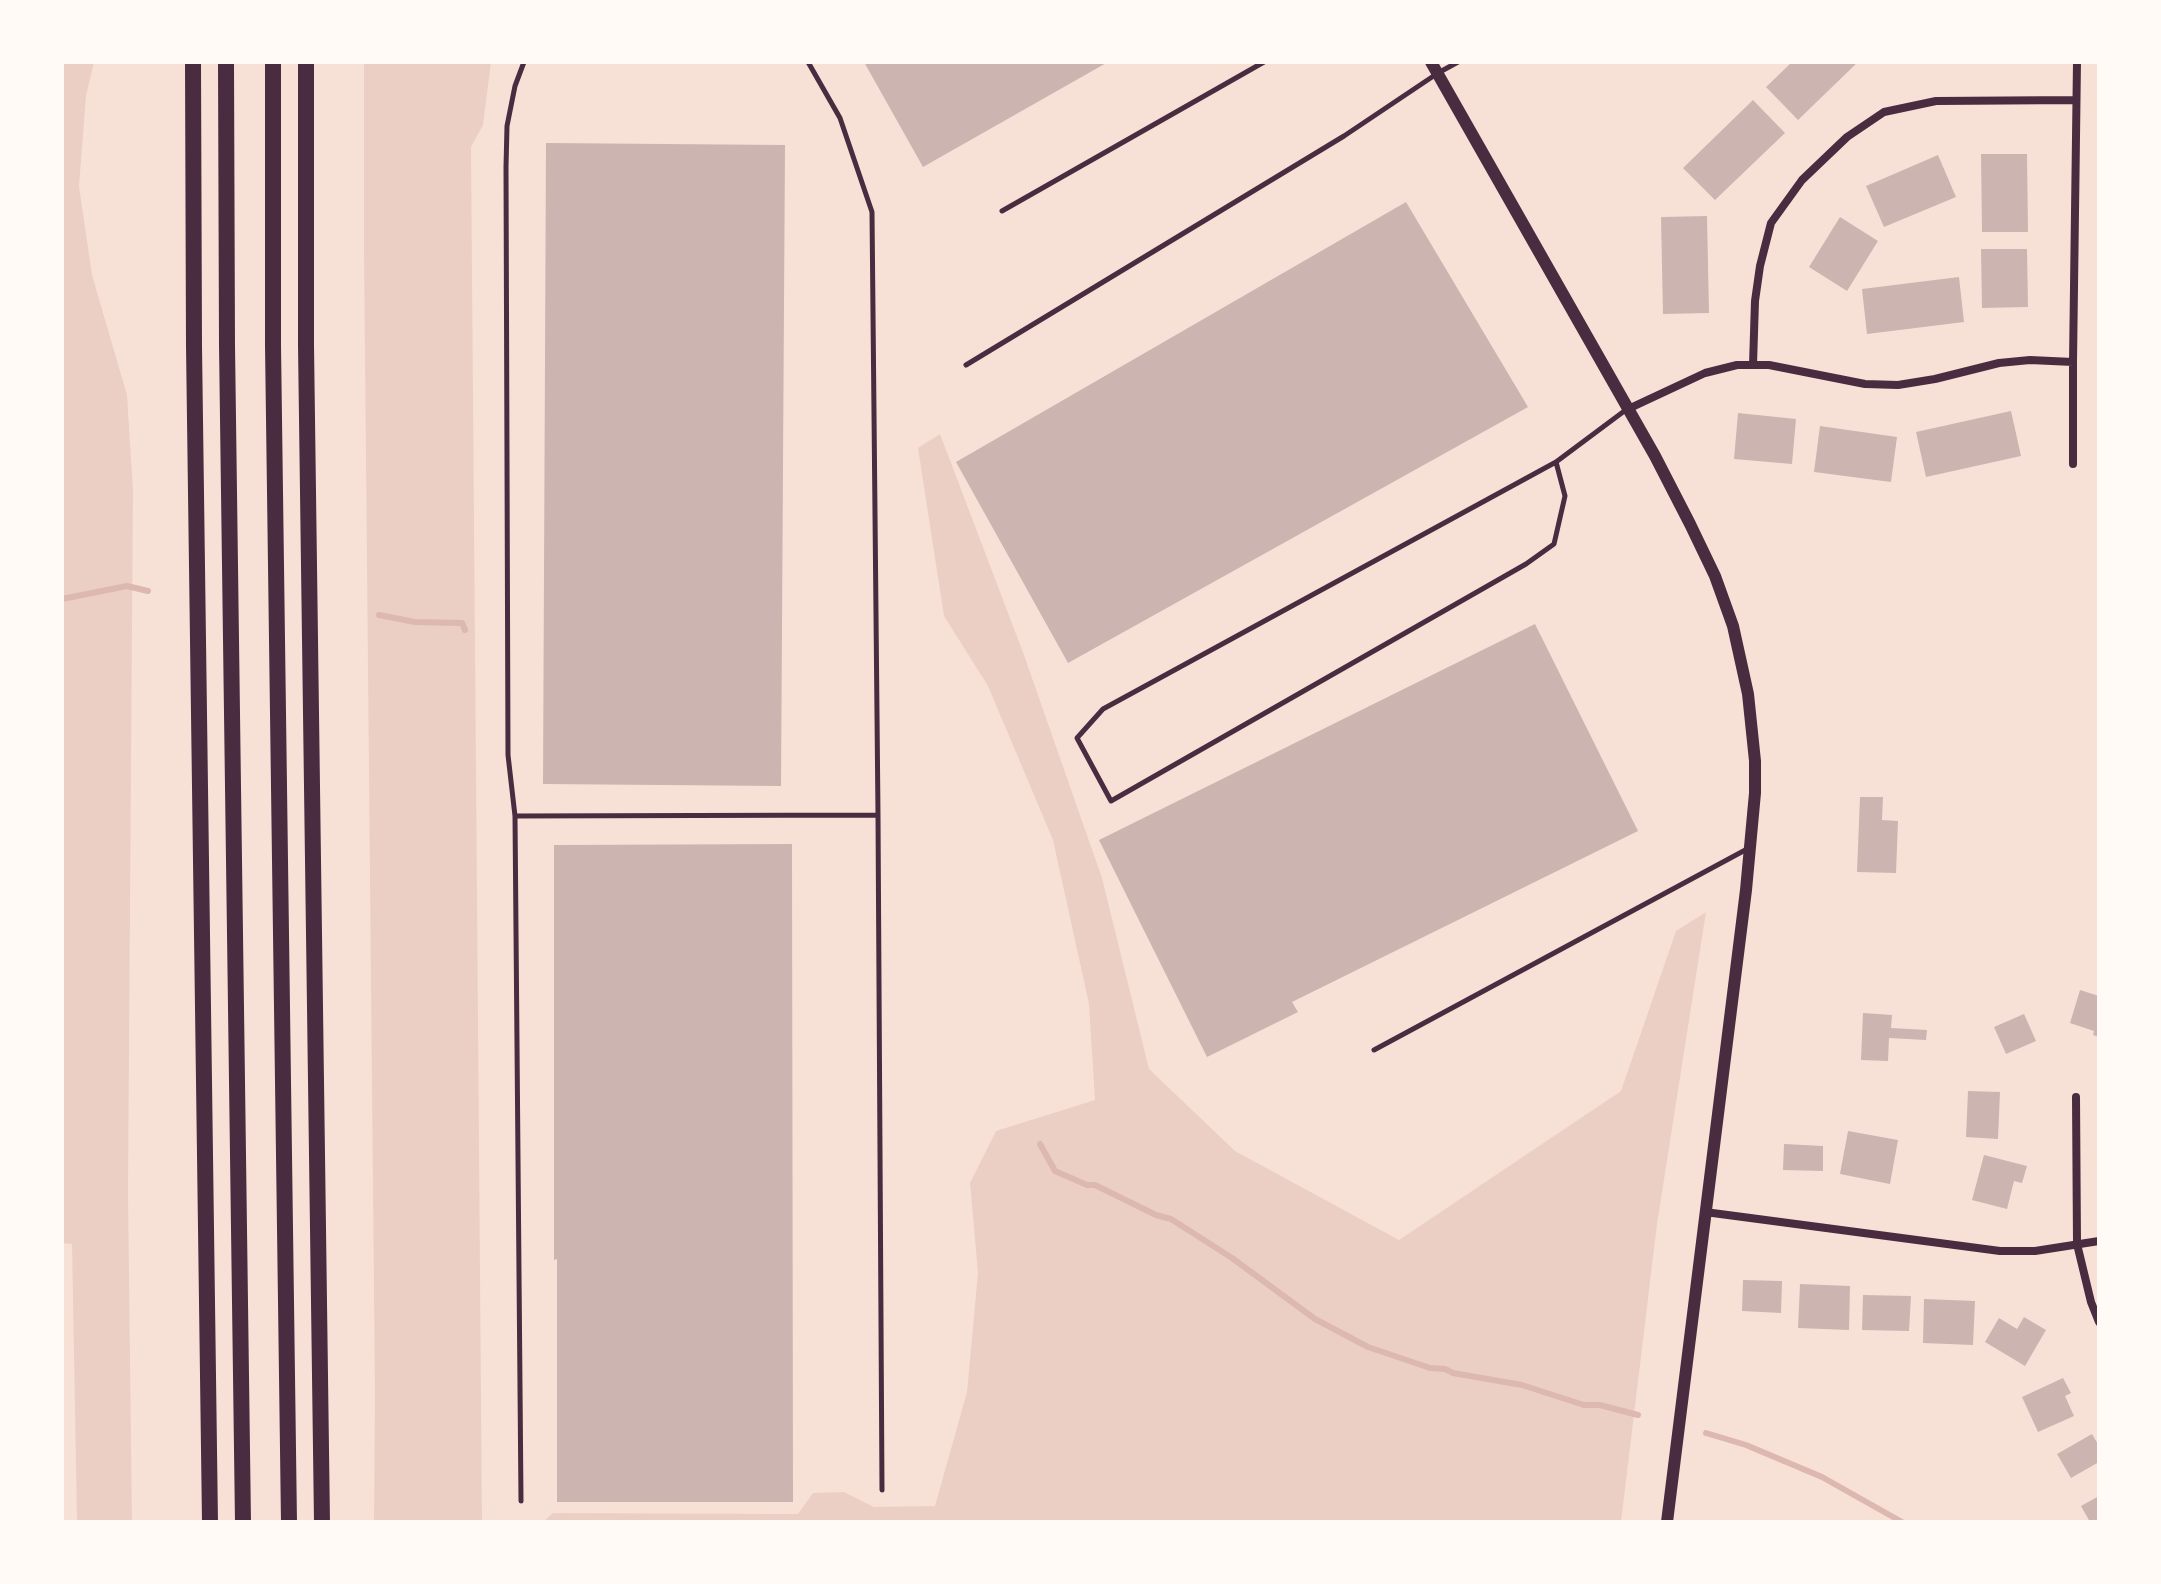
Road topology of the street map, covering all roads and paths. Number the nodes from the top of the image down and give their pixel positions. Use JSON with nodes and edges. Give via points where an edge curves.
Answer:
{"nodes":[{"id":1,"x":193,"y":62,"type":"edge"},
{"id":2,"x":226,"y":62,"type":"edge"},
{"id":3,"x":273,"y":62,"type":"edge"},
{"id":4,"x":306,"y":62,"type":"edge"},
{"id":5,"x":524,"y":62,"type":"edge"},
{"id":6,"x":808,"y":62,"type":"edge"},
{"id":7,"x":1264,"y":62,"type":"edge"},
{"id":8,"x":1458,"y":62,"type":"edge"},
{"id":9,"x":2077,"y":62,"type":"edge"},
{"id":10,"x":1434,"y":68,"type":"edge"},
{"id":11,"x":2076,"y":100,"type":"junction"},
{"id":12,"x":1002,"y":211,"type":"dead end"},
{"id":13,"x":2073,"y":362,"type":"junction"},
{"id":14,"x":966,"y":365,"type":"dead end"},
{"id":15,"x":1753,"y":365,"type":"junction"},
{"id":16,"x":1628,"y":409,"type":"junction"},
{"id":17,"x":1556,"y":462,"type":"junction"},
{"id":18,"x":2073,"y":464,"type":"dead end"},
{"id":19,"x":878,"y":815,"type":"junction"},
{"id":20,"x":515,"y":816,"type":"junction"},
{"id":21,"x":1750,"y":847,"type":"junction"},
{"id":22,"x":1374,"y":1050,"type":"dead end"},
{"id":23,"x":2076,"y":1097,"type":"dead end"},
{"id":24,"x":1705,"y":1212,"type":"junction"},
{"id":25,"x":2099,"y":1241,"type":"edge"},
{"id":26,"x":2077,"y":1244,"type":"junction"},
{"id":27,"x":2099,"y":1322,"type":"edge"},
{"id":28,"x":882,"y":1490,"type":"dead end"},
{"id":29,"x":521,"y":1501,"type":"dead end"},
{"id":30,"x":210,"y":1522,"type":"edge"},
{"id":31,"x":243,"y":1522,"type":"edge"},
{"id":32,"x":289,"y":1522,"type":"edge"},
{"id":33,"x":322,"y":1522,"type":"edge"},
{"id":34,"x":1667,"y":1522,"type":"edge"}],
"edges":[{"from":1,"to":30,"type":"highway"},
{"from":2,"to":31,"type":"highway"},
{"from":3,"to":32,"type":"highway"},
{"from":4,"to":33,"type":"highway"},
{"from":5,"to":20,"type":"lane","via":[[507,126],[506,167],[508,755]]},
{"from":6,"to":19,"type":"lane","via":[[840,118],[872,212]]},
{"from":7,"to":12,"type":"lane"},
{"from":8,"to":10,"type":"lane"},
{"from":9,"to":11,"type":"street"},
{"from":10,"to":14,"type":"lane","via":[[1344,136]]},
{"from":10,"to":16,"type":"main road"},
{"from":11,"to":13,"type":"street"},
{"from":11,"to":15,"type":"street","via":[[1936,101],[1884,112],[1847,137],[1802,180],[1771,223],[1755,301]]},
{"from":13,"to":15,"type":"street","via":[[1999,363],[1898,385]]},
{"from":13,"to":18,"type":"street"},
{"from":15,"to":16,"type":"street","via":[[1705,373]]},
{"from":16,"to":17,"type":"lane"},
{"from":16,"to":21,"type":"main road","via":[[1690,524],[1733,626],[1755,761]]},
{"from":17,"to":17,"type":"lane","via":[[1103,709],[1077,738],[1111,801],[1554,544],[1565,496]]},
{"from":19,"to":20,"type":"lane"},
{"from":19,"to":28,"type":"lane"},
{"from":20,"to":29,"type":"lane"},
{"from":21,"to":22,"type":"lane"},
{"from":21,"to":24,"type":"main road"},
{"from":23,"to":26,"type":"street"},
{"from":24,"to":26,"type":"street","via":[[2000,1251]]},
{"from":24,"to":34,"type":"main road"},
{"from":25,"to":26,"type":"street"},
{"from":26,"to":27,"type":"street"}]}
